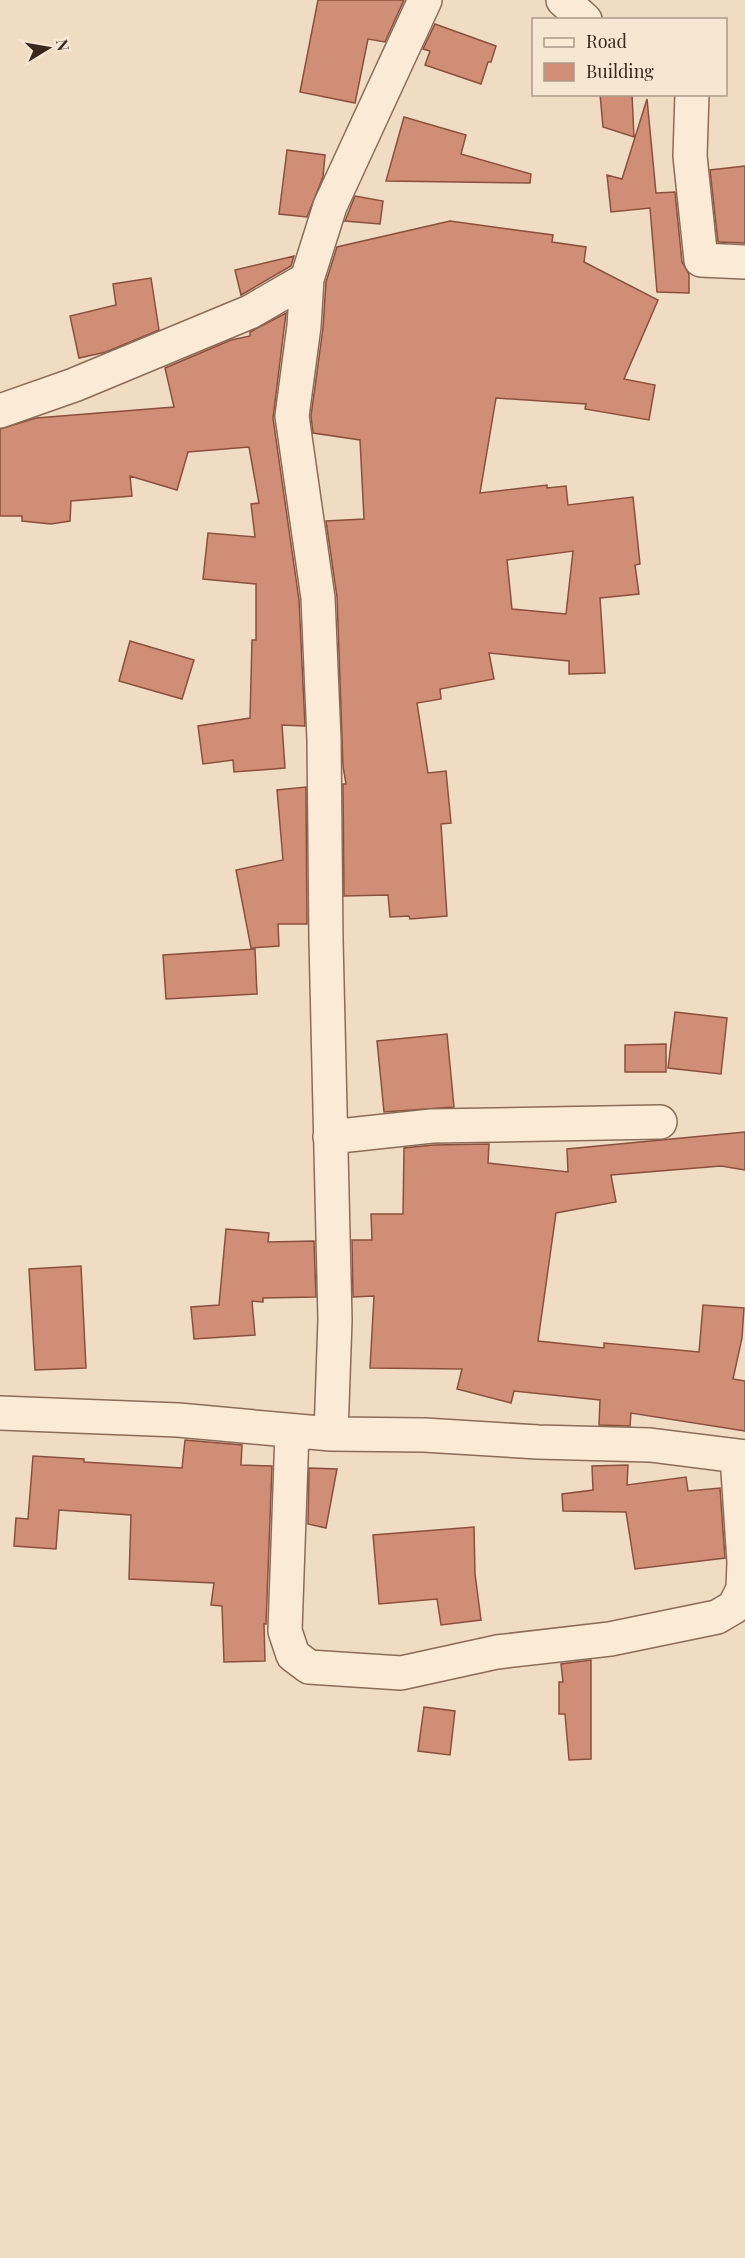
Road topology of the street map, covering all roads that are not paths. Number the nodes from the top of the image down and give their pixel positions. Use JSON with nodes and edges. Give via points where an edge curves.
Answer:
{"nodes":[{"id":1,"x":425,"y":0,"type":"edge"},
{"id":2,"x":563,"y":0,"type":"edge"},
{"id":3,"x":583,"y":18,"type":"edge"},
{"id":4,"x":692,"y":96,"type":"edge"},
{"id":5,"x":745,"y":262,"type":"edge"},
{"id":6,"x":307,"y":279,"type":"junction"},
{"id":7,"x":0,"y":411,"type":"edge"},
{"id":8,"x":660,"y":1122,"type":"dead end"},
{"id":9,"x":330,"y":1137,"type":"junction"},
{"id":10,"x":0,"y":1413,"type":"edge"},
{"id":11,"x":292,"y":1431,"type":"junction"},
{"id":12,"x":331,"y":1434,"type":"junction"},
{"id":13,"x":741,"y":1457,"type":"edge"}],
"edges":[{"from":1,"to":6,"type":"street","via":[[330,206]]},
{"from":2,"to":3,"type":"street"},
{"from":4,"to":5,"type":"street","via":[[690,156],[701,260]]},
{"from":6,"to":7,"type":"street","via":[[250,312],[74,385]]},
{"from":6,"to":9,"type":"street","via":[[292,416],[318,598]]},
{"from":8,"to":9,"type":"street","via":[[432,1126]]},
{"from":9,"to":12,"type":"street","via":[[335,1320]]},
{"from":10,"to":11,"type":"street","via":[[178,1420]]},
{"from":11,"to":12,"type":"street"},
{"from":11,"to":13,"type":"street","via":[[285,1631],[293,1655],[309,1667],[401,1673],[497,1652],[610,1639],[717,1617],[734,1607],[743,1588]]},
{"from":12,"to":13,"type":"street","via":[[650,1445]]}]}
